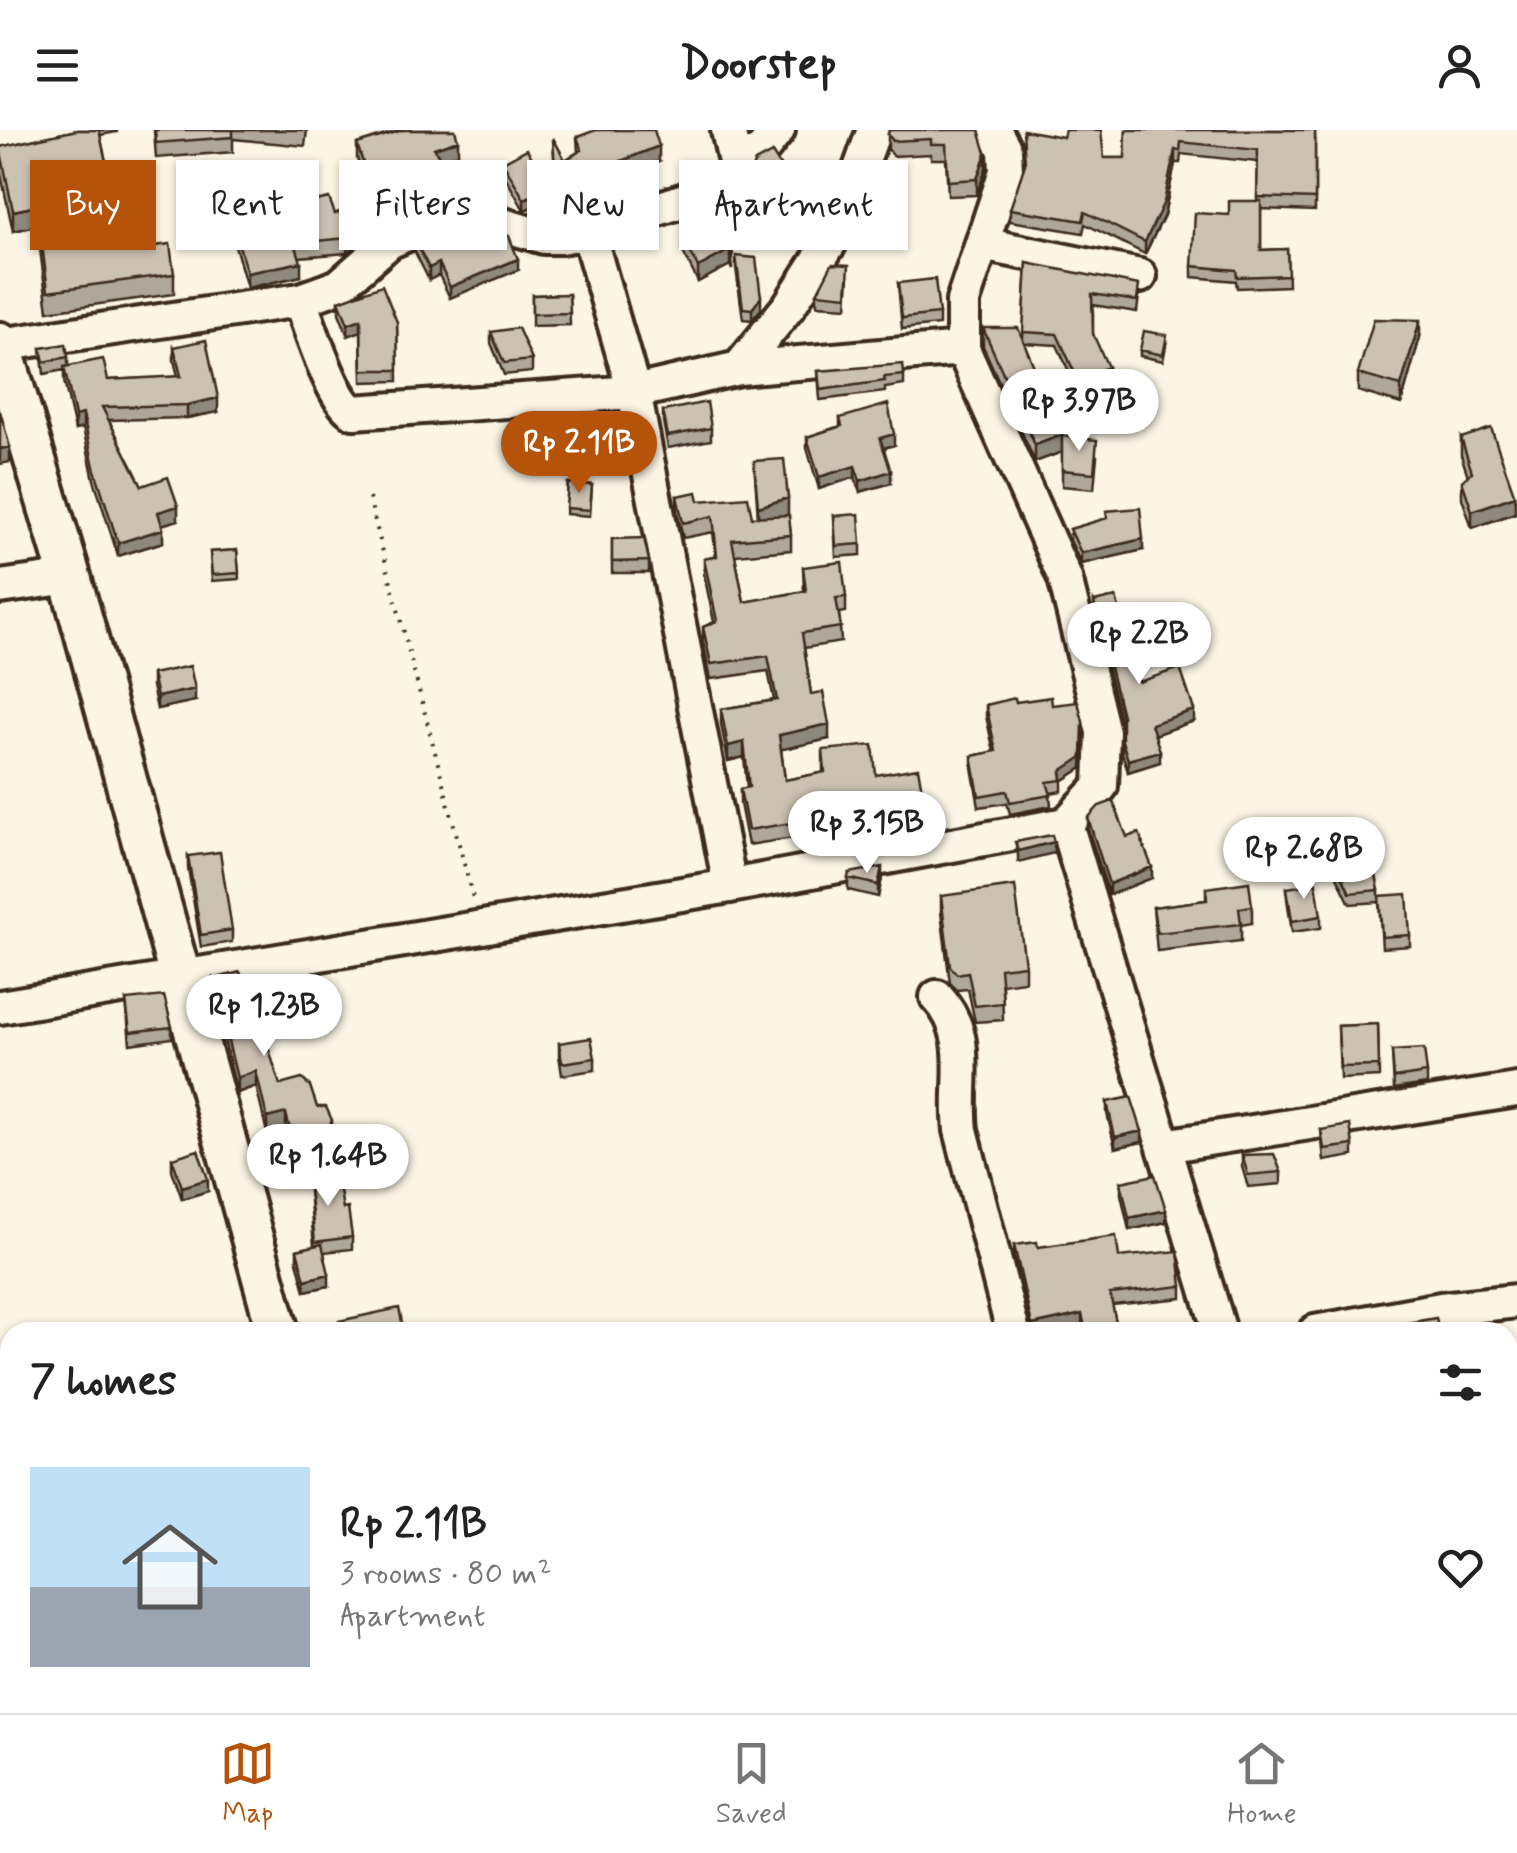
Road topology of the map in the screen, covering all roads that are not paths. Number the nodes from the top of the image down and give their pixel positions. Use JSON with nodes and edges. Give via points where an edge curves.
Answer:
{"nodes":[{"id":1,"x":728,"y":130,"type":"edge"},
{"id":2,"x":778,"y":130,"type":"edge"},
{"id":3,"x":874,"y":130,"type":"edge"},
{"id":4,"x":994,"y":130,"type":"edge"},
{"id":5,"x":736,"y":160,"type":"edge"},
{"id":6,"x":745,"y":160,"type":"edge"},
{"id":7,"x":527,"y":232,"type":"edge"},
{"id":8,"x":982,"y":244,"type":"junction"},
{"id":9,"x":593,"y":250,"type":"edge"},
{"id":10,"x":1140,"y":276,"type":"dead end"},
{"id":11,"x":300,"y":300,"type":"junction"},
{"id":12,"x":0,"y":345,"type":"edge"},
{"id":13,"x":963,"y":349,"type":"junction"},
{"id":14,"x":739,"y":368,"type":"junction"},
{"id":15,"x":634,"y":392,"type":"junction"},
{"id":16,"x":70,"y":578,"type":"junction"},
{"id":17,"x":0,"y":587,"type":"edge"},
{"id":18,"x":1066,"y":824,"type":"junction"},
{"id":19,"x":730,"y":886,"type":"junction"},
{"id":20,"x":180,"y":978,"type":"junction"},
{"id":21,"x":938,"y":997,"type":"dead end"},
{"id":22,"x":0,"y":1007,"type":"edge"},
{"id":23,"x":1517,"y":1090,"type":"edge"},
{"id":24,"x":1164,"y":1146,"type":"junction"},
{"id":25,"x":1517,"y":1301,"type":"edge"},
{"id":26,"x":275,"y":1322,"type":"edge"},
{"id":27,"x":1011,"y":1322,"type":"edge"},
{"id":28,"x":1217,"y":1322,"type":"edge"},
{"id":29,"x":1369,"y":1322,"type":"edge"}],
"edges":[{"from":1,"to":5,"type":"street"},
{"from":2,"to":6,"type":"street"},
{"from":3,"to":14,"type":"street","via":[[838,230]]},
{"from":4,"to":8,"type":"street","via":[[1007,164]]},
{"from":7,"to":11,"type":"street","via":[[466,214],[442,218],[389,242],[339,286]]},
{"from":8,"to":10,"type":"street"},
{"from":8,"to":13,"type":"street","via":[[963,301]]},
{"from":9,"to":15,"type":"street"},
{"from":11,"to":12,"type":"street"},
{"from":11,"to":15,"type":"street","via":[[338,394],[354,412]]},
{"from":12,"to":16,"type":"main road"},
{"from":13,"to":14,"type":"street"},
{"from":13,"to":18,"type":"street","via":[[1065,578],[1102,732],[1101,786]]},
{"from":14,"to":15,"type":"street"},
{"from":15,"to":19,"type":"street"},
{"from":16,"to":17,"type":"street"},
{"from":16,"to":20,"type":"main road"},
{"from":18,"to":19,"type":"street"},
{"from":18,"to":24,"type":"street"},
{"from":19,"to":20,"type":"street"},
{"from":20,"to":22,"type":"street"},
{"from":20,"to":26,"type":"main road"},
{"from":21,"to":27,"type":"street","via":[[956,1016],[961,1130]]},
{"from":23,"to":24,"type":"street"},
{"from":24,"to":28,"type":"street"},
{"from":25,"to":29,"type":"street"}]}
